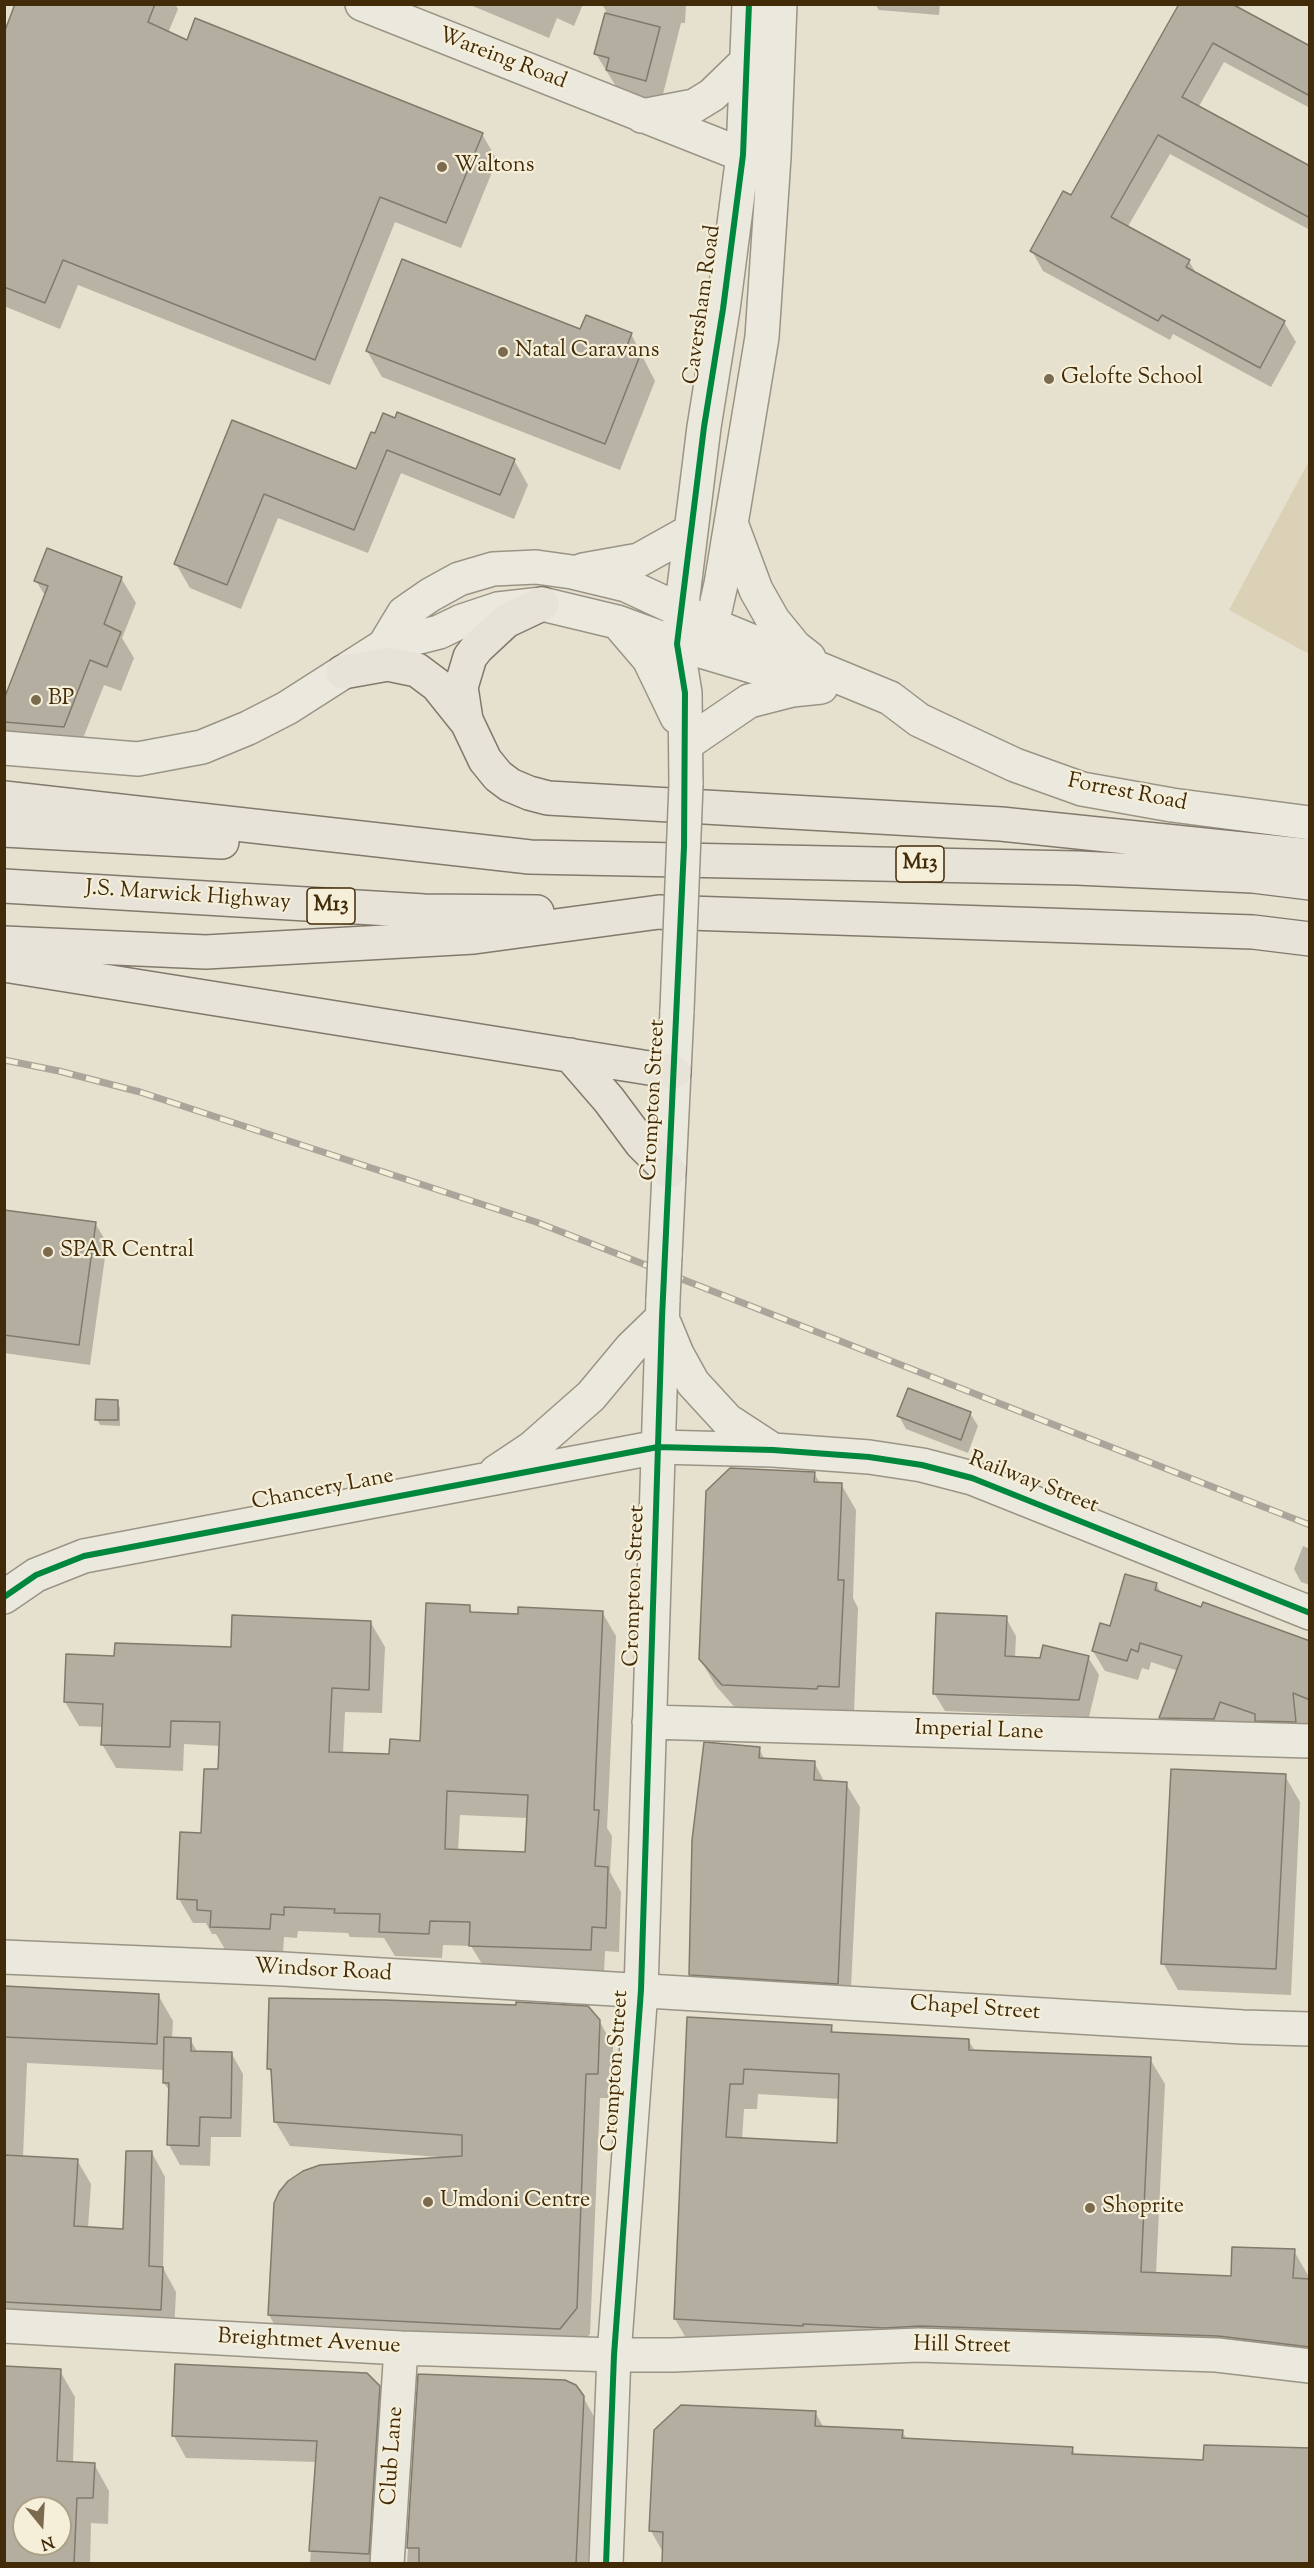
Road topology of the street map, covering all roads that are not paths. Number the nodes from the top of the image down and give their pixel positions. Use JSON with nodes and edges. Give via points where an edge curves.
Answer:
{"nodes":[{"id":1,"x":362,"y":4,"type":"edge"},
{"id":2,"x":749,"y":4,"type":"edge"},
{"id":3,"x":780,"y":4,"type":"edge"},
{"id":4,"x":746,"y":62,"type":"junction"},
{"id":5,"x":642,"y":116,"type":"junction"},
{"id":6,"x":758,"y":156,"type":"junction"},
{"id":7,"x":730,"y":523,"type":"junction"},
{"id":8,"x":691,"y":531,"type":"junction"},
{"id":9,"x":572,"y":572,"type":"junction"},
{"id":10,"x":542,"y":604,"type":"junction"},
{"id":11,"x":681,"y":610,"type":"junction"},
{"id":12,"x":617,"y":622,"type":"junction"},
{"id":13,"x":698,"y":640,"type":"junction"},
{"id":14,"x":384,"y":646,"type":"junction"},
{"id":15,"x":343,"y":672,"type":"junction"},
{"id":16,"x":821,"y":678,"type":"junction"},
{"id":17,"x":465,"y":720,"type":"junction"},
{"id":18,"x":686,"y":744,"type":"junction"},
{"id":19,"x":4,"y":748,"type":"edge"},
{"id":20,"x":4,"y":798,"type":"edge"},
{"id":21,"x":1310,"y":823,"type":"edge"},
{"id":22,"x":4,"y":830,"type":"edge"},
{"id":23,"x":1310,"y":856,"type":"edge"},
{"id":24,"x":530,"y":857,"type":"junction"},
{"id":25,"x":1310,"y":883,"type":"edge"},
{"id":26,"x":4,"y":886,"type":"edge"},
{"id":27,"x":659,"y":912,"type":"junction"},
{"id":28,"x":1310,"y":939,"type":"edge"},
{"id":29,"x":4,"y":943,"type":"edge"},
{"id":30,"x":4,"y":965,"type":"edge"},
{"id":31,"x":570,"y":1055,"type":"junction"},
{"id":32,"x":674,"y":1072,"type":"junction"},
{"id":33,"x":669,"y":1186,"type":"junction"},
{"id":34,"x":662,"y":1309,"type":"junction"},
{"id":35,"x":658,"y":1447,"type":"junction"},
{"id":36,"x":773,"y":1450,"type":"junction"},
{"id":37,"x":487,"y":1478,"type":"junction"},
{"id":38,"x":4,"y":1597,"type":"edge"},
{"id":39,"x":1310,"y":1613,"type":"edge"},
{"id":40,"x":649,"y":1722,"type":"junction"},
{"id":41,"x":1310,"y":1742,"type":"edge"},
{"id":42,"x":4,"y":1957,"type":"edge"},
{"id":43,"x":640,"y":1990,"type":"junction"},
{"id":44,"x":1310,"y":2029,"type":"edge"},
{"id":45,"x":4,"y":2326,"type":"edge"},
{"id":46,"x":401,"y":2348,"type":"junction"},
{"id":47,"x":614,"y":2355,"type":"junction"},
{"id":48,"x":1310,"y":2366,"type":"edge"},
{"id":49,"x":387,"y":2564,"type":"edge"},
{"id":50,"x":606,"y":2564,"type":"edge"}],
"edges":[{"from":1,"to":5,"type":"street","name":"Wareing Road"},
{"from":2,"to":4,"type":"street","name":"Caversham Road"},
{"from":3,"to":6,"type":"street","name":"Caversham Road"},
{"from":4,"to":5,"type":"street","via":[[712,95],[694,106]]},
{"from":4,"to":6,"type":"street","name":"Caversham Road"},
{"from":5,"to":6,"type":"street","name":"Wareing Road"},
{"from":6,"to":7,"type":"street","name":"Caversham Road","via":[[762,337]]},
{"from":6,"to":8,"type":"street","name":"Caversham Road"},
{"from":7,"to":13,"type":"street","name":"Caversham Road","via":[[721,584]]},
{"from":7,"to":16,"type":"street","via":[[756,590],[773,620]]},
{"from":8,"to":9,"type":"street","via":[[639,560]]},
{"from":8,"to":11,"type":"street","name":"Caversham Road"},
{"from":9,"to":11,"type":"street","name":"Forrest Road","via":[[626,585]]},
{"from":9,"to":14,"type":"street","via":[[536,567],[493,569],[459,579],[404,613]]},
{"from":10,"to":12,"type":"street"},
{"from":10,"to":14,"type":"street","via":[[498,609],[440,632]]},
{"from":10,"to":17,"type":"highway","via":[[506,621],[470,657],[460,687]]},
{"from":11,"to":13,"type":"street","name":"Forrest Road"},
{"from":12,"to":13,"type":"street"},
{"from":12,"to":18,"type":"street","via":[[650,659],[672,702]]},
{"from":13,"to":16,"type":"street","name":"Forrest Road"},
{"from":13,"to":18,"type":"street","name":"Crompton Street","via":[[685,693]]},
{"from":14,"to":15,"type":"street"},
{"from":15,"to":17,"type":"highway","via":[[388,664],[417,670],[437,685]]},
{"from":15,"to":19,"type":"street","via":[[248,728],[202,747],[164,756],[138,759]]},
{"from":16,"to":18,"type":"street","via":[[749,701]]},
{"from":16,"to":21,"type":"street","name":"Forrest Road","via":[[890,698],[920,720],[1015,765],[1082,789]]},
{"from":17,"to":23,"type":"highway","via":[[485,760],[498,776],[510,785],[548,798],[1001,824]]},
{"from":18,"to":32,"type":"street","name":"Crompton Street","bridge":true},
{"from":20,"to":24,"type":"highway"},
{"from":22,"to":24,"type":"highway","number":"M13"},
{"from":24,"to":25,"type":"highway","number":"M13","via":[[1077,868],[1253,876]]},
{"from":26,"to":27,"type":"highway","name":"J.S. Marwick Highway","number":"M13","via":[[424,911]]},
{"from":27,"to":28,"type":"highway","number":"M13","via":[[1253,932]]},
{"from":27,"to":29,"type":"highway","via":[[474,937],[206,952]]},
{"from":30,"to":31,"type":"highway"},
{"from":31,"to":32,"type":"highway"},
{"from":31,"to":33,"type":"highway","via":[[642,1143]]},
{"from":32,"to":33,"type":"street","name":"Crompton Street"},
{"from":33,"to":34,"type":"street","name":"Crompton Street","bridge":true},
{"from":34,"to":35,"type":"street","name":"Crompton Street"},
{"from":34,"to":36,"type":"street","via":[[677,1354],[693,1383],[727,1420]]},
{"from":34,"to":37,"type":"street","via":[[591,1396],[532,1448]]},
{"from":35,"to":36,"type":"street","name":"Railway Street"},
{"from":35,"to":37,"type":"street","name":"Chancery Lane"},
{"from":35,"to":40,"type":"street","name":"Crompton Street"},
{"from":36,"to":39,"type":"street","name":"Railway Street","via":[[869,1457],[972,1478]]},
{"from":37,"to":38,"type":"street","name":"Chancery Lane","via":[[84,1556],[36,1575]]},
{"from":40,"to":41,"type":"street","name":"Imperial Lane"},
{"from":40,"to":43,"type":"street","name":"Crompton Street"},
{"from":42,"to":43,"type":"street","name":"Windsor Road"},
{"from":43,"to":44,"type":"street","name":"Chapel Street"},
{"from":43,"to":47,"type":"street","name":"Crompton Street"},
{"from":45,"to":46,"type":"street","name":"Breightmet Avenue"},
{"from":46,"to":47,"type":"street","name":"Breightmet Avenue"},
{"from":46,"to":49,"type":"street","name":"Club Lane"},
{"from":47,"to":48,"type":"street","name":"Hill Street","via":[[919,2345],[1217,2355]]},
{"from":47,"to":50,"type":"street","name":"Crompton Street"}]}
